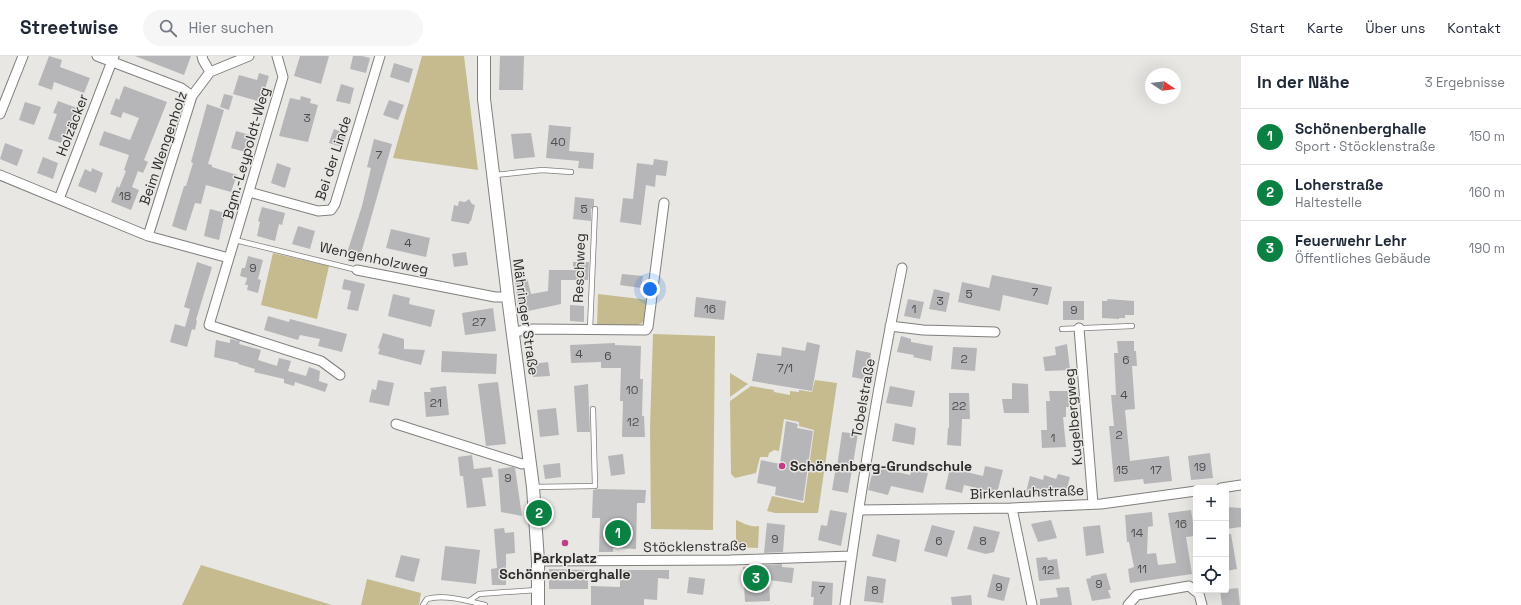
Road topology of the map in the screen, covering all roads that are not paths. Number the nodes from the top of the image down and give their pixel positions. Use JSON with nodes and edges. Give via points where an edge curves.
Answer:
{"nodes":[{"id":1,"x":23,"y":56,"type":"edge"},
{"id":2,"x":96,"y":56,"type":"edge"},
{"id":3,"x":202,"y":56,"type":"edge"},
{"id":4,"x":249,"y":56,"type":"edge"},
{"id":5,"x":277,"y":56,"type":"edge"},
{"id":6,"x":380,"y":56,"type":"edge"},
{"id":7,"x":484,"y":56,"type":"edge"},
{"id":8,"x":113,"y":59,"type":"edge"},
{"id":9,"x":210,"y":72,"type":"junction"},
{"id":10,"x":192,"y":96,"type":"junction"},
{"id":11,"x":0,"y":114,"type":"edge"},
{"id":12,"x":571,"y":172,"type":"dead end"},
{"id":13,"x":0,"y":175,"type":"edge"},
{"id":14,"x":493,"y":176,"type":"junction"},
{"id":15,"x":249,"y":192,"type":"junction"},
{"id":16,"x":59,"y":199,"type":"junction"},
{"id":17,"x":664,"y":203,"type":"dead end"},
{"id":18,"x":595,"y":209,"type":"dead end"},
{"id":19,"x":148,"y":236,"type":"junction"},
{"id":20,"x":235,"y":240,"type":"junction"},
{"id":21,"x":229,"y":258,"type":"junction"},
{"id":22,"x":902,"y":268,"type":"dead end"},
{"id":23,"x":357,"y":270,"type":"joint"},
{"id":24,"x":508,"y":297,"type":"junction"},
{"id":25,"x":890,"y":326,"type":"junction"},
{"id":26,"x":1132,"y":326,"type":"dead end"},
{"id":27,"x":1080,"y":328,"type":"junction"},
{"id":28,"x":590,"y":329,"type":"junction"},
{"id":29,"x":1062,"y":329,"type":"dead end"},
{"id":30,"x":513,"y":332,"type":"junction"},
{"id":31,"x":995,"y":332,"type":"dead end"},
{"id":32,"x":340,"y":375,"type":"dead end"},
{"id":33,"x":593,"y":409,"type":"dead end"},
{"id":34,"x":396,"y":424,"type":"dead end"},
{"id":35,"x":530,"y":462,"type":"junction"},
{"id":36,"x":1241,"y":485,"type":"edge"},
{"id":37,"x":534,"y":487,"type":"junction"},
{"id":38,"x":1229,"y":487,"type":"edge"},
{"id":39,"x":1193,"y":491,"type":"edge"},
{"id":40,"x":1093,"y":504,"type":"junction"},
{"id":41,"x":1012,"y":508,"type":"junction"},
{"id":42,"x":859,"y":510,"type":"junction"},
{"id":43,"x":852,"y":556,"type":"junction"},
{"id":44,"x":538,"y":561,"type":"junction"},
{"id":45,"x":538,"y":590,"type":"junction"},
{"id":46,"x":469,"y":601,"type":"junction"},
{"id":47,"x":423,"y":605,"type":"edge"},
{"id":48,"x":485,"y":605,"type":"edge"},
{"id":49,"x":538,"y":605,"type":"edge"},
{"id":50,"x":845,"y":605,"type":"edge"},
{"id":51,"x":1032,"y":605,"type":"edge"},
{"id":52,"x":1128,"y":605,"type":"edge"},
{"id":53,"x":1202,"y":605,"type":"edge"}],
"edges":[{"from":1,"to":11,"type":"street"},
{"from":2,"to":8,"type":"street"},
{"from":3,"to":9,"type":"street"},
{"from":4,"to":9,"type":"street"},
{"from":5,"to":15,"type":"street","name":"Bgm.-Leypoldt-Weg","via":[[283,77]]},
{"from":6,"to":15,"type":"street","name":"Bei der Linde","via":[[331,210],[318,211]]},
{"from":7,"to":14,"type":"street","name":"Mähringer Straße","via":[[484,99]]},
{"from":8,"to":10,"type":"street","via":[[180,88]]},
{"from":8,"to":16,"type":"street","name":"Holzäcker"},
{"from":9,"to":10,"type":"street","name":"Beim Wengenholz"},
{"from":10,"to":19,"type":"street","name":"Beim Wengenholz"},
{"from":12,"to":14,"type":"lane","via":[[542,170]]},
{"from":13,"to":16,"type":"street"},
{"from":14,"to":24,"type":"street","name":"Mähringer Straße"},
{"from":15,"to":20,"type":"street","name":"Bgm.-Leypoldt-Weg"},
{"from":16,"to":19,"type":"street"},
{"from":17,"to":28,"type":"street","via":[[648,327],[646,330]]},
{"from":18,"to":28,"type":"lane","name":"Reschweg"},
{"from":19,"to":21,"type":"street"},
{"from":20,"to":21,"type":"street","name":"Bgm.-Leypoldt-Weg"},
{"from":20,"to":23,"type":"lane","name":"Wengenholzweg"},
{"from":21,"to":32,"type":"street","name":"Bgm.-Leypoldt-Weg","via":[[209,325],[321,360]]},
{"from":22,"to":25,"type":"street","name":"Tobelstraße"},
{"from":23,"to":24,"type":"street","name":"Wengenholzweg","via":[[495,298]]},
{"from":24,"to":30,"type":"street","name":"Mähringer Straße"},
{"from":25,"to":31,"type":"street","via":[[923,330]]},
{"from":25,"to":42,"type":"street","name":"Tobelstraße"},
{"from":26,"to":27,"type":"lane"},
{"from":27,"to":29,"type":"lane"},
{"from":27,"to":40,"type":"street","name":"Kugelbergweg"},
{"from":28,"to":30,"type":"street","via":[[533,329]]},
{"from":30,"to":35,"type":"street","name":"Mähringer Straße"},
{"from":33,"to":37,"type":"lane","via":[[595,486]]},
{"from":34,"to":35,"type":"street","via":[[522,464]]},
{"from":35,"to":37,"type":"street","name":"Mähringer Straße"},
{"from":36,"to":38,"type":"street"},
{"from":37,"to":44,"type":"street","name":"Mähringer Straße"},
{"from":39,"to":40,"type":"street","name":"Birkenlauhstraße"},
{"from":40,"to":41,"type":"street","name":"Birkenlauhstraße"},
{"from":41,"to":42,"type":"street","name":"Birkenlauhstraße"},
{"from":41,"to":51,"type":"street"},
{"from":42,"to":43,"type":"street","name":"Tobelstraße"},
{"from":43,"to":44,"type":"street","name":"Stöcklenstraße","via":[[730,560]]},
{"from":43,"to":50,"type":"street","name":"Tobelstraße"},
{"from":44,"to":45,"type":"street","name":"Mähringer Straße"},
{"from":45,"to":46,"type":"lane","via":[[479,594]]},
{"from":45,"to":49,"type":"street","name":"Mähringer Straße"},
{"from":46,"to":47,"type":"lane","via":[[433,597],[427,599]]},
{"from":46,"to":48,"type":"lane"},
{"from":52,"to":53,"type":"street","via":[[1137,595],[1189,586],[1199,594]]}]}
